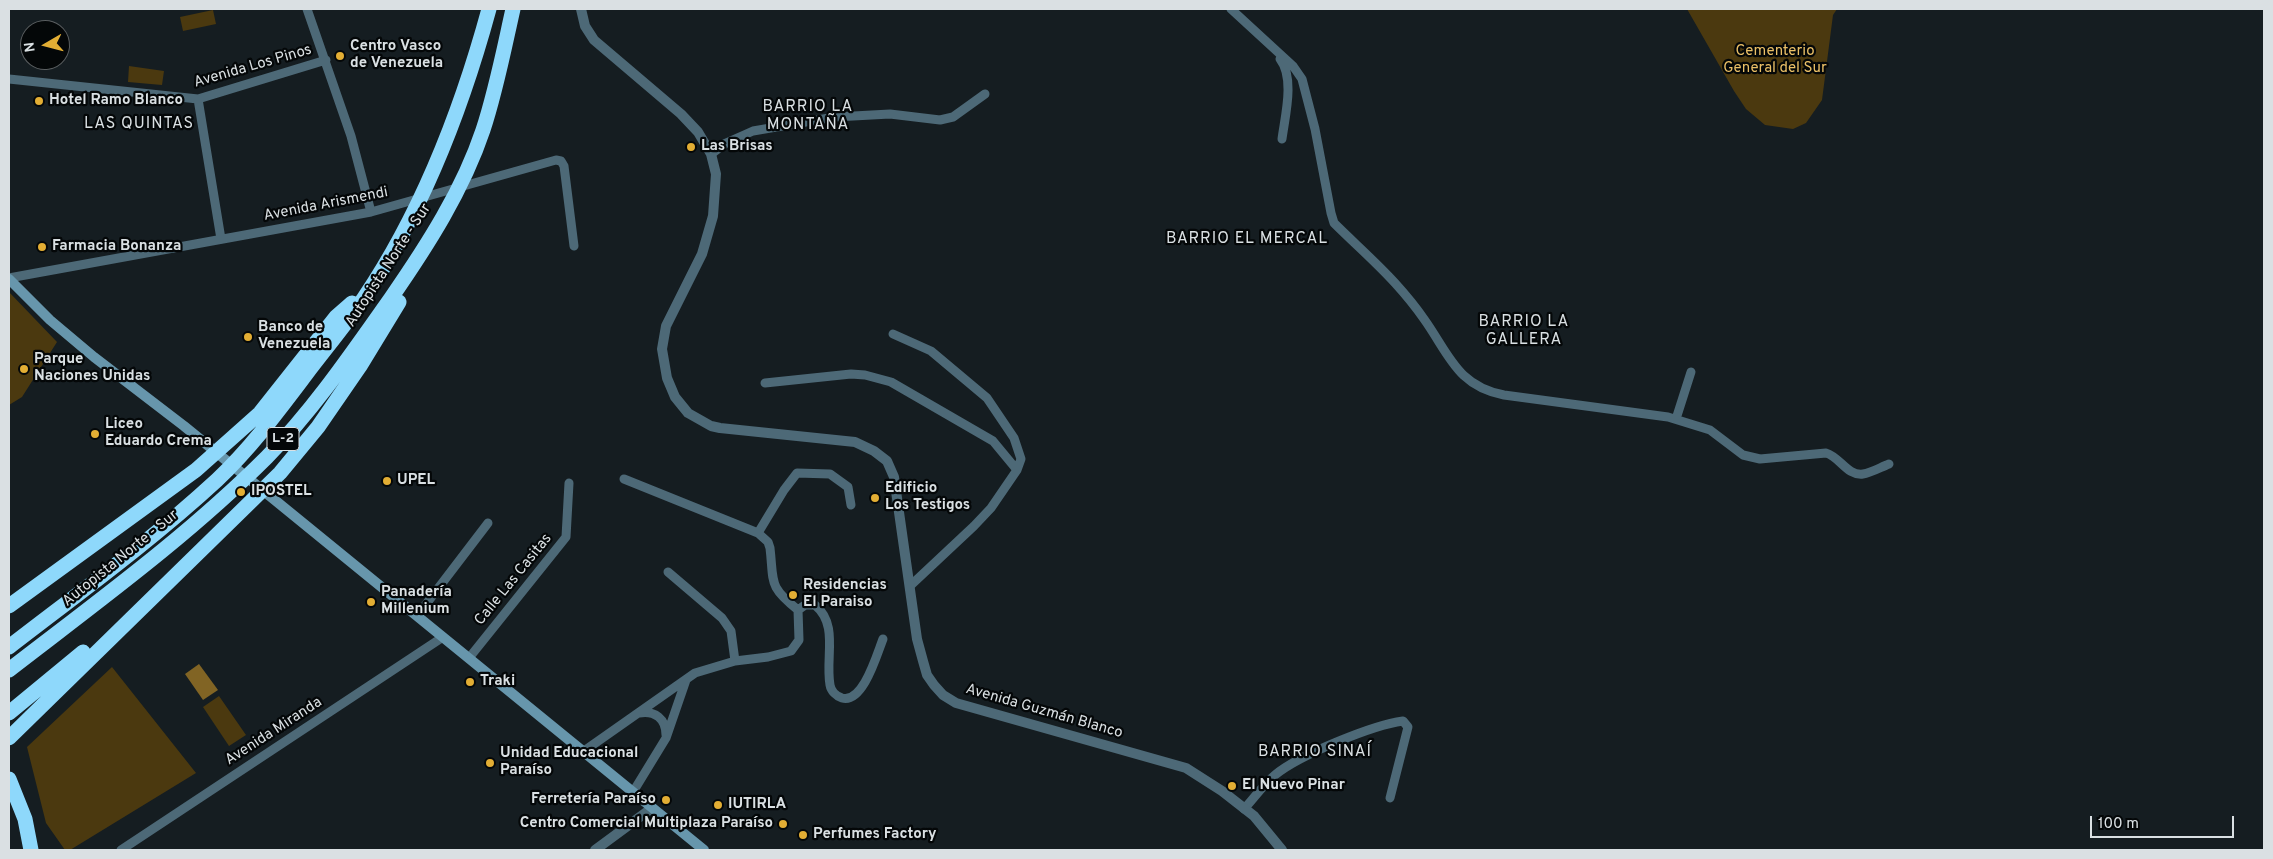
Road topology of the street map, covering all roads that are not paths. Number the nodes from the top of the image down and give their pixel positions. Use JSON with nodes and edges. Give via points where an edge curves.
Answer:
{"nodes":[{"id":1,"x":308,"y":9,"type":"edge"},
{"id":2,"x":489,"y":9,"type":"edge"},
{"id":3,"x":513,"y":9,"type":"edge"},
{"id":4,"x":581,"y":9,"type":"edge"},
{"id":5,"x":1231,"y":9,"type":"edge"},
{"id":6,"x":1261,"y":36,"type":"junction"},
{"id":7,"x":326,"y":60,"type":"junction"},
{"id":8,"x":9,"y":79,"type":"edge"},
{"id":9,"x":985,"y":94,"type":"dead end"},
{"id":10,"x":198,"y":100,"type":"junction"},
{"id":11,"x":1282,"y":139,"type":"dead end"},
{"id":12,"x":711,"y":154,"type":"junction"},
{"id":13,"x":371,"y":212,"type":"junction"},
{"id":14,"x":221,"y":239,"type":"junction"},
{"id":15,"x":574,"y":246,"type":"dead end"},
{"id":16,"x":419,"y":257,"type":"junction"},
{"id":17,"x":9,"y":278,"type":"edge"},
{"id":18,"x":364,"y":298,"type":"junction"},
{"id":19,"x":893,"y":334,"type":"dead end"},
{"id":20,"x":1691,"y":372,"type":"dead end"},
{"id":21,"x":765,"y":383,"type":"dead end"},
{"id":22,"x":1676,"y":419,"type":"junction"},
{"id":23,"x":1889,"y":464,"type":"dead end"},
{"id":24,"x":1017,"y":470,"type":"junction"},
{"id":25,"x":624,"y":479,"type":"dead end"},
{"id":26,"x":569,"y":483,"type":"dead end"},
{"id":27,"x":851,"y":505,"type":"dead end"},
{"id":28,"x":488,"y":523,"type":"dead end"},
{"id":29,"x":116,"y":527,"type":"junction"},
{"id":30,"x":758,"y":533,"type":"junction"},
{"id":31,"x":668,"y":572,"type":"dead end"},
{"id":32,"x":163,"y":586,"type":"junction"},
{"id":33,"x":910,"y":586,"type":"junction"},
{"id":34,"x":9,"y":596,"type":"edge"},
{"id":35,"x":9,"y":606,"type":"edge"},
{"id":36,"x":798,"y":610,"type":"junction"},
{"id":37,"x":417,"y":616,"type":"junction"},
{"id":38,"x":443,"y":638,"type":"junction"},
{"id":39,"x":883,"y":639,"type":"dead end"},
{"id":40,"x":9,"y":647,"type":"edge"},
{"id":41,"x":469,"y":658,"type":"junction"},
{"id":42,"x":736,"y":661,"type":"junction"},
{"id":43,"x":9,"y":670,"type":"edge"},
{"id":44,"x":686,"y":680,"type":"junction"},
{"id":45,"x":9,"y":713,"type":"edge"},
{"id":46,"x":639,"y":713,"type":"junction"},
{"id":47,"x":9,"y":738,"type":"edge"},
{"id":48,"x":666,"y":738,"type":"junction"},
{"id":49,"x":584,"y":751,"type":"junction"},
{"id":50,"x":9,"y":779,"type":"edge"},
{"id":51,"x":633,"y":792,"type":"junction"},
{"id":52,"x":1390,"y":798,"type":"dead end"},
{"id":53,"x":652,"y":808,"type":"junction"},
{"id":54,"x":1244,"y":808,"type":"junction"},
{"id":55,"x":31,"y":850,"type":"edge"},
{"id":56,"x":120,"y":850,"type":"edge"},
{"id":57,"x":596,"y":850,"type":"edge"},
{"id":58,"x":704,"y":850,"type":"edge"},
{"id":59,"x":1282,"y":850,"type":"edge"}],
"edges":[{"from":1,"to":7,"type":"street"},
{"from":2,"to":18,"type":"highway","name":"Autopista Norte - Sur","number":"L-2","via":[[473,69],[450,132],[403,232]]},
{"from":3,"to":16,"type":"highway","name":"Autopista Norte - Sur","number":"L-2","via":[[483,130],[444,215]]},
{"from":4,"to":12,"type":"street","name":"Avenida Guzmán Blanco","via":[[585,26],[594,40],[681,114],[698,132]]},
{"from":5,"to":6,"type":"street"},
{"from":6,"to":11,"type":"street","via":[[1288,71]]},
{"from":6,"to":22,"type":"street","via":[[1302,79],[1316,129],[1334,223],[1394,282],[1461,374],[1489,392]]},
{"from":7,"to":10,"type":"street","name":"Avenida Los Pinos"},
{"from":7,"to":13,"type":"street"},
{"from":8,"to":10,"type":"street","name":"Avenida Los Pinos"},
{"from":9,"to":12,"type":"street","via":[[953,117],[940,120],[890,114],[835,117],[753,131]]},
{"from":10,"to":14,"type":"street"},
{"from":12,"to":33,"type":"street","name":"Avenida Guzmán Blanco","via":[[716,174],[712,216],[702,254],[666,326],[663,341],[667,378],[675,397],[688,413],[711,426],[855,442],[874,451],[887,462],[894,477]]},
{"from":13,"to":14,"type":"street","name":"Avenida Arismendi"},
{"from":13,"to":15,"type":"street","name":"Avenida Arismendi","via":[[556,160],[564,166]]},
{"from":14,"to":17,"type":"street","name":"Avenida Arismendi"},
{"from":16,"to":32,"type":"highway","via":[[398,305],[318,427],[280,474]]},
{"from":16,"to":43,"type":"highway","name":"Autopista Norte - Sur","number":"L-2","via":[[330,384],[268,456],[200,519]]},
{"from":17,"to":37,"type":"main road","via":[[94,358],[184,426]]},
{"from":18,"to":29,"type":"highway","via":[[349,305],[336,317],[260,413],[196,470]]},
{"from":18,"to":40,"type":"highway","name":"Autopista Norte - Sur","number":"L-2","via":[[255,441],[217,479],[159,530]]},
{"from":19,"to":24,"type":"street","via":[[931,351],[987,398],[1014,438],[1021,459]]},
{"from":20,"to":22,"type":"street"},
{"from":21,"to":24,"type":"street","via":[[851,374],[891,382],[993,441]]},
{"from":22,"to":23,"type":"street","via":[[1710,430],[1743,455],[1760,459],[1826,453],[1833,455],[1853,473],[1864,474]]},
{"from":24,"to":33,"type":"street","via":[[980,520]]},
{"from":25,"to":30,"type":"street"},
{"from":26,"to":41,"type":"street","name":"Calle Las Casitas","via":[[566,537]]},
{"from":27,"to":30,"type":"street","via":[[848,487],[830,474],[797,473]]},
{"from":28,"to":37,"type":"street"},
{"from":29,"to":34,"type":"highway"},
{"from":29,"to":35,"type":"highway"},
{"from":30,"to":36,"type":"street","via":[[770,548],[773,585]]},
{"from":31,"to":42,"type":"street","via":[[722,618],[731,631]]},
{"from":32,"to":45,"type":"highway"},
{"from":32,"to":47,"type":"highway"},
{"from":33,"to":54,"type":"street","name":"Avenida Guzmán Blanco","via":[[917,639],[927,675],[944,695],[956,703],[1186,768]]},
{"from":36,"to":39,"type":"street","via":[[813,604],[826,616],[830,684],[837,696],[844,699],[853,697],[866,682]]},
{"from":36,"to":42,"type":"street","via":[[799,640],[791,651]]},
{"from":37,"to":38,"type":"main road"},
{"from":38,"to":41,"type":"main road"},
{"from":38,"to":56,"type":"street","name":"Avenida Miranda"},
{"from":41,"to":49,"type":"main road"},
{"from":42,"to":44,"type":"street","via":[[706,668]]},
{"from":44,"to":46,"type":"street"},
{"from":44,"to":48,"type":"street"},
{"from":46,"to":48,"type":"street","via":[[660,717],[666,726]]},
{"from":46,"to":49,"type":"street"},
{"from":48,"to":51,"type":"street"},
{"from":49,"to":51,"type":"main road"},
{"from":50,"to":55,"type":"highway","via":[[25,819]]},
{"from":51,"to":53,"type":"main road"},
{"from":52,"to":54,"type":"street","via":[[1408,727],[1403,721],[1312,753],[1276,774]]},
{"from":53,"to":57,"type":"street"},
{"from":53,"to":58,"type":"main road"},
{"from":54,"to":59,"type":"street","name":"Avenida Guzmán Blanco"}]}
